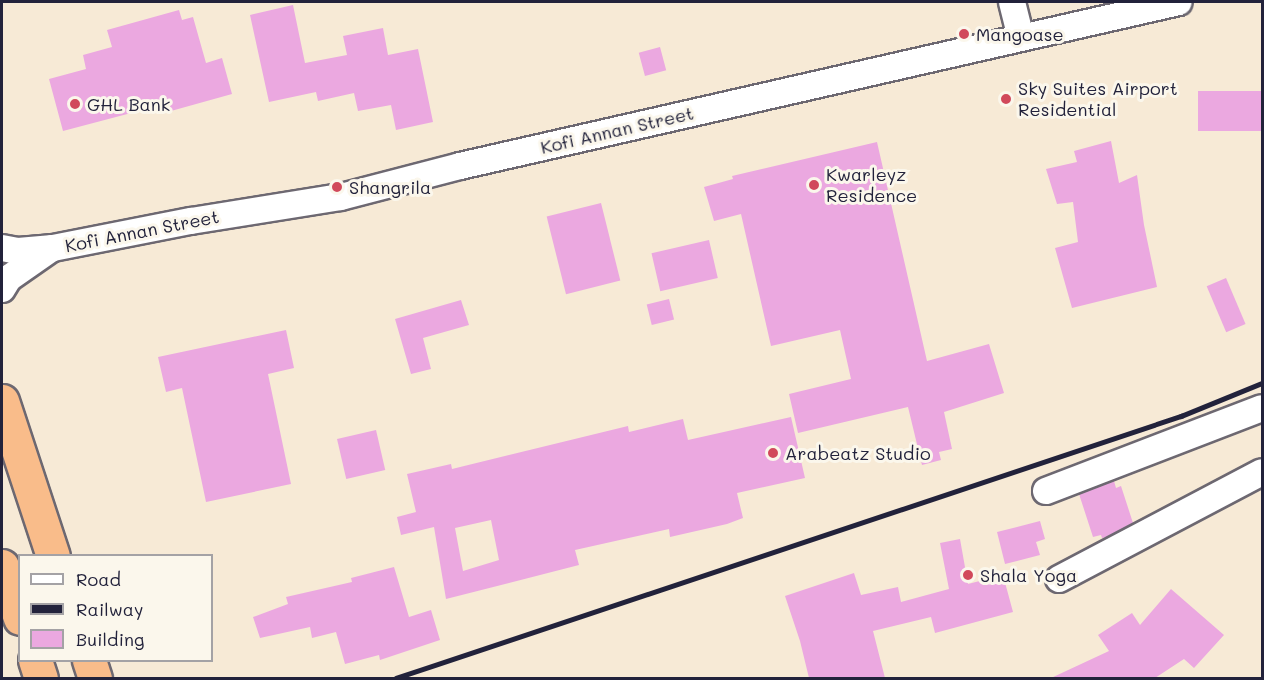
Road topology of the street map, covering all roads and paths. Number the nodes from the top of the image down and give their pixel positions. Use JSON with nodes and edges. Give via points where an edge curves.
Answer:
{"nodes":[{"id":1,"x":1012,"y":2,"type":"edge"},
{"id":2,"x":1179,"y":2,"type":"edge"},
{"id":3,"x":1021,"y":37,"type":"junction"},
{"id":4,"x":2,"y":248,"type":"edge"},
{"id":5,"x":53,"y":248,"type":"junction"},
{"id":6,"x":2,"y":289,"type":"edge"},
{"id":7,"x":2,"y":401,"type":"edge"},
{"id":8,"x":1263,"y":408,"type":"edge"},
{"id":9,"x":1263,"y":472,"type":"edge"},
{"id":10,"x":1046,"y":491,"type":"dead end"},
{"id":11,"x":53,"y":554,"type":"edge"},
{"id":12,"x":2,"y":566,"type":"edge"},
{"id":13,"x":1059,"y":579,"type":"dead end"},
{"id":14,"x":18,"y":612,"type":"edge"},
{"id":15,"x":35,"y":662,"type":"edge"},
{"id":16,"x":90,"y":662,"type":"edge"},
{"id":17,"x":41,"y":678,"type":"edge"},
{"id":18,"x":95,"y":678,"type":"edge"}],
"edges":[{"from":1,"to":3,"type":"street"},
{"from":2,"to":3,"type":"street","name":"Kofi Annan Street"},
{"from":3,"to":5,"type":"street","name":"Kofi Annan Street","via":[[341,197]]},
{"from":4,"to":5,"type":"street","name":"Kofi Annan Street"},
{"from":5,"to":6,"type":"street","name":"Kofi Annan Street","via":[[9,278]]},
{"from":7,"to":11,"type":"highway"},
{"from":8,"to":10,"type":"street"},
{"from":9,"to":13,"type":"street"},
{"from":12,"to":14,"type":"highway"},
{"from":15,"to":17,"type":"highway"},
{"from":16,"to":18,"type":"highway"}]}
